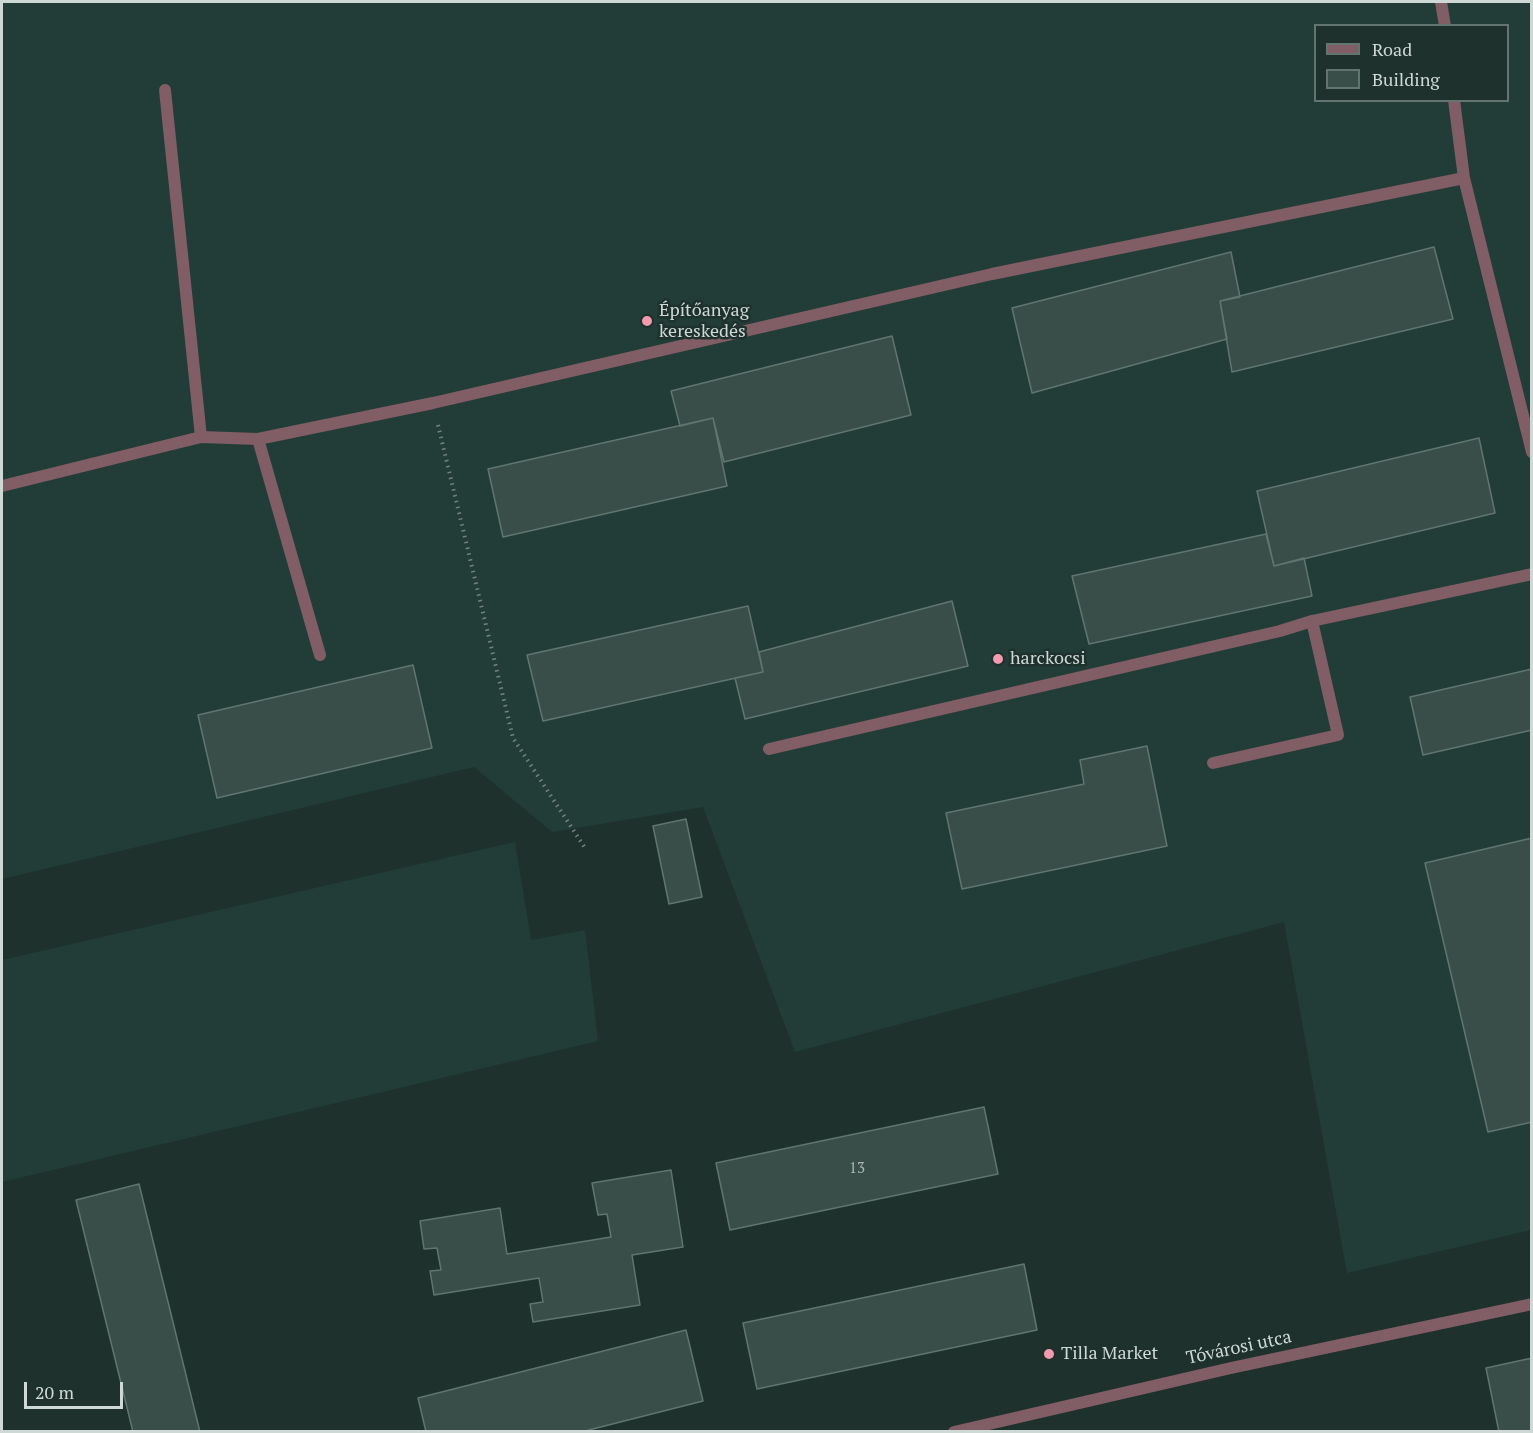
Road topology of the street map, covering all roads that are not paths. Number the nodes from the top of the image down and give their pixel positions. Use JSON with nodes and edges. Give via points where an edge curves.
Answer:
{"nodes":[{"id":1,"x":1442,"y":2,"type":"edge"},
{"id":2,"x":1444,"y":24,"type":"edge"},
{"id":3,"x":165,"y":90,"type":"dead end"},
{"id":4,"x":1454,"y":102,"type":"edge"},
{"id":5,"x":1464,"y":178,"type":"junction"},
{"id":6,"x":201,"y":437,"type":"junction"},
{"id":7,"x":258,"y":439,"type":"junction"},
{"id":8,"x":1532,"y":452,"type":"edge"},
{"id":9,"x":2,"y":486,"type":"edge"},
{"id":10,"x":1532,"y":574,"type":"edge"},
{"id":11,"x":1312,"y":621,"type":"junction"},
{"id":12,"x":320,"y":655,"type":"dead end"},
{"id":13,"x":769,"y":749,"type":"dead end"},
{"id":14,"x":1213,"y":763,"type":"dead end"},
{"id":15,"x":1532,"y":1304,"type":"edge"},
{"id":16,"x":954,"y":1431,"type":"edge"}],
"edges":[{"from":1,"to":2,"type":"street"},
{"from":3,"to":6,"type":"street"},
{"from":4,"to":5,"type":"street"},
{"from":5,"to":7,"type":"street","via":[[992,274],[433,403]]},
{"from":5,"to":8,"type":"street"},
{"from":6,"to":7,"type":"street"},
{"from":6,"to":9,"type":"street"},
{"from":7,"to":12,"type":"street"},
{"from":10,"to":11,"type":"street"},
{"from":11,"to":13,"type":"street"},
{"from":11,"to":14,"type":"street","via":[[1338,735]]},
{"from":15,"to":16,"type":"street","name":"Tóvárosi utca"}]}
